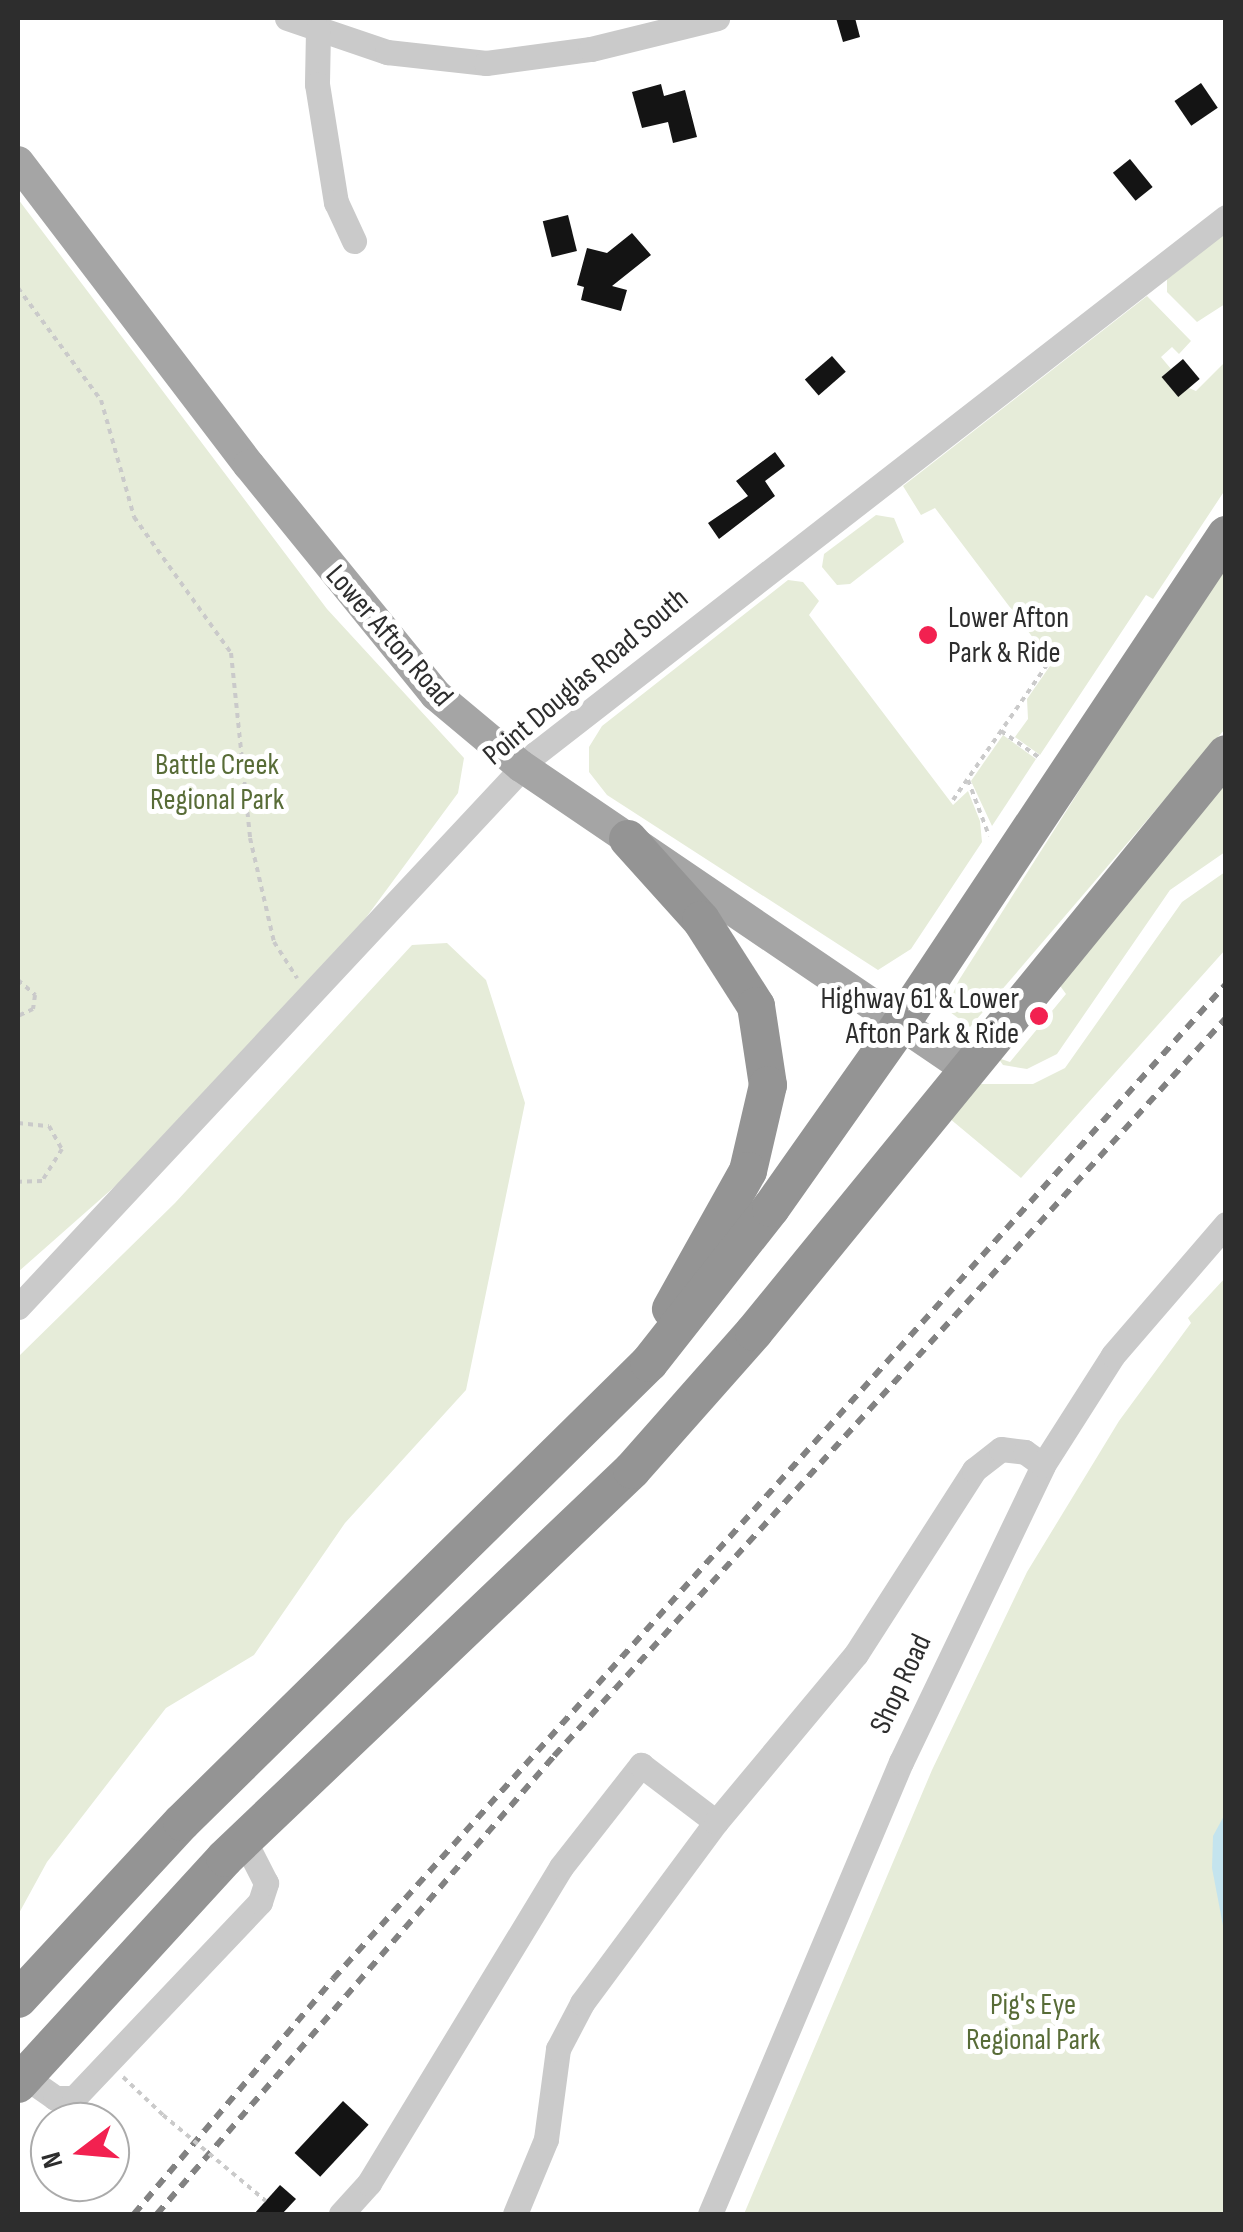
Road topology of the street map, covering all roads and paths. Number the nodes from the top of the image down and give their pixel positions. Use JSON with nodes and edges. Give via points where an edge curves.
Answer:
{"nodes":[{"id":1,"x":288,"y":18,"type":"edge"},
{"id":2,"x":717,"y":18,"type":"edge"},
{"id":3,"x":318,"y":30,"type":"junction"},
{"id":4,"x":18,"y":162,"type":"edge"},
{"id":5,"x":1226,"y":217,"type":"edge"},
{"id":6,"x":354,"y":242,"type":"dead end"},
{"id":7,"x":18,"y":288,"type":"edge"},
{"id":8,"x":1226,"y":535,"type":"edge"},
{"id":9,"x":1049,"y":662,"type":"dead end"},
{"id":10,"x":1001,"y":731,"type":"junction"},
{"id":11,"x":1226,"y":754,"type":"edge"},
{"id":12,"x":1040,"y":758,"type":"dead end"},
{"id":13,"x":522,"y":766,"type":"junction"},
{"id":14,"x":968,"y":780,"type":"junction"},
{"id":15,"x":953,"y":800,"type":"dead end"},
{"id":16,"x":989,"y":836,"type":"dead end"},
{"id":17,"x":628,"y":839,"type":"junction"},
{"id":18,"x":18,"y":980,"type":"edge"},
{"id":19,"x":310,"y":999,"type":"junction"},
{"id":20,"x":18,"y":1016,"type":"edge"},
{"id":21,"x":902,"y":1022,"type":"junction"},
{"id":22,"x":964,"y":1067,"type":"junction"},
{"id":23,"x":18,"y":1123,"type":"edge"},
{"id":24,"x":18,"y":1182,"type":"edge"},
{"id":25,"x":1226,"y":1224,"type":"edge"},
{"id":26,"x":18,"y":1308,"type":"edge"},
{"id":27,"x":649,"y":1363,"type":"junction"},
{"id":28,"x":1042,"y":1465,"type":"junction"},
{"id":29,"x":716,"y":1822,"type":"junction"},
{"id":30,"x":244,"y":1840,"type":"junction"},
{"id":31,"x":18,"y":1999,"type":"edge"},
{"id":32,"x":21,"y":2080,"type":"edge"},
{"id":33,"x":128,"y":2082,"type":"dead end"},
{"id":34,"x":266,"y":2201,"type":"dead end"},
{"id":35,"x":341,"y":2214,"type":"edge"},
{"id":36,"x":516,"y":2214,"type":"edge"},
{"id":37,"x":710,"y":2214,"type":"edge"}],
"edges":[{"from":1,"to":3,"type":"street"},
{"from":2,"to":3,"type":"street","via":[[591,49],[486,64],[388,52]]},
{"from":3,"to":6,"type":"street","via":[[317,84],[336,202]]},
{"from":4,"to":13,"type":"main road","name":"Lower Afton Road","via":[[415,675]]},
{"from":5,"to":13,"type":"street","name":"Point Douglas Road South"},
{"from":7,"to":19,"type":"path","via":[[101,400],[134,517],[232,653],[250,838],[274,942]]},
{"from":8,"to":21,"type":"highway"},
{"from":9,"to":10,"type":"path"},
{"from":10,"to":12,"type":"path"},
{"from":10,"to":14,"type":"path"},
{"from":11,"to":22,"type":"highway"},
{"from":13,"to":17,"type":"main road","name":"Lower Afton Road"},
{"from":13,"to":19,"type":"street","name":"Point Douglas Road South"},
{"from":14,"to":15,"type":"path"},
{"from":14,"to":16,"type":"path"},
{"from":17,"to":21,"type":"main road","name":"Lower Afton Road"},
{"from":17,"to":27,"type":"highway","via":[[701,920],[756,1006],[768,1085],[748,1171],[677,1293]]},
{"from":18,"to":20,"type":"path","via":[[35,995],[33,1009]]},
{"from":19,"to":26,"type":"street","name":"Point Douglas Road South"},
{"from":21,"to":22,"type":"main road","name":"Lower Afton Road"},
{"from":21,"to":27,"type":"highway","via":[[772,1208]]},
{"from":22,"to":30,"type":"highway","via":[[754,1332],[632,1470]]},
{"from":23,"to":24,"type":"path","via":[[49,1126],[62,1149],[42,1180]]},
{"from":25,"to":28,"type":"street","name":"Shop Road","via":[[1112,1355]]},
{"from":27,"to":31,"type":"highway","via":[[168,1836]]},
{"from":28,"to":29,"type":"street","via":[[1025,1452],[1001,1449],[974,1470],[856,1654]]},
{"from":28,"to":37,"type":"street","name":"Shop Road","via":[[909,1744]]},
{"from":29,"to":35,"type":"street","via":[[641,1765],[561,1866],[368,2183]]},
{"from":29,"to":36,"type":"street","via":[[582,2003],[558,2049],[546,2139]]},
{"from":30,"to":32,"type":"highway","via":[[104,1982]]},
{"from":30,"to":32,"type":"street","via":[[266,1882],[260,1902],[74,2098],[55,2098]]},
{"from":33,"to":34,"type":"path","bridge":true}]}
